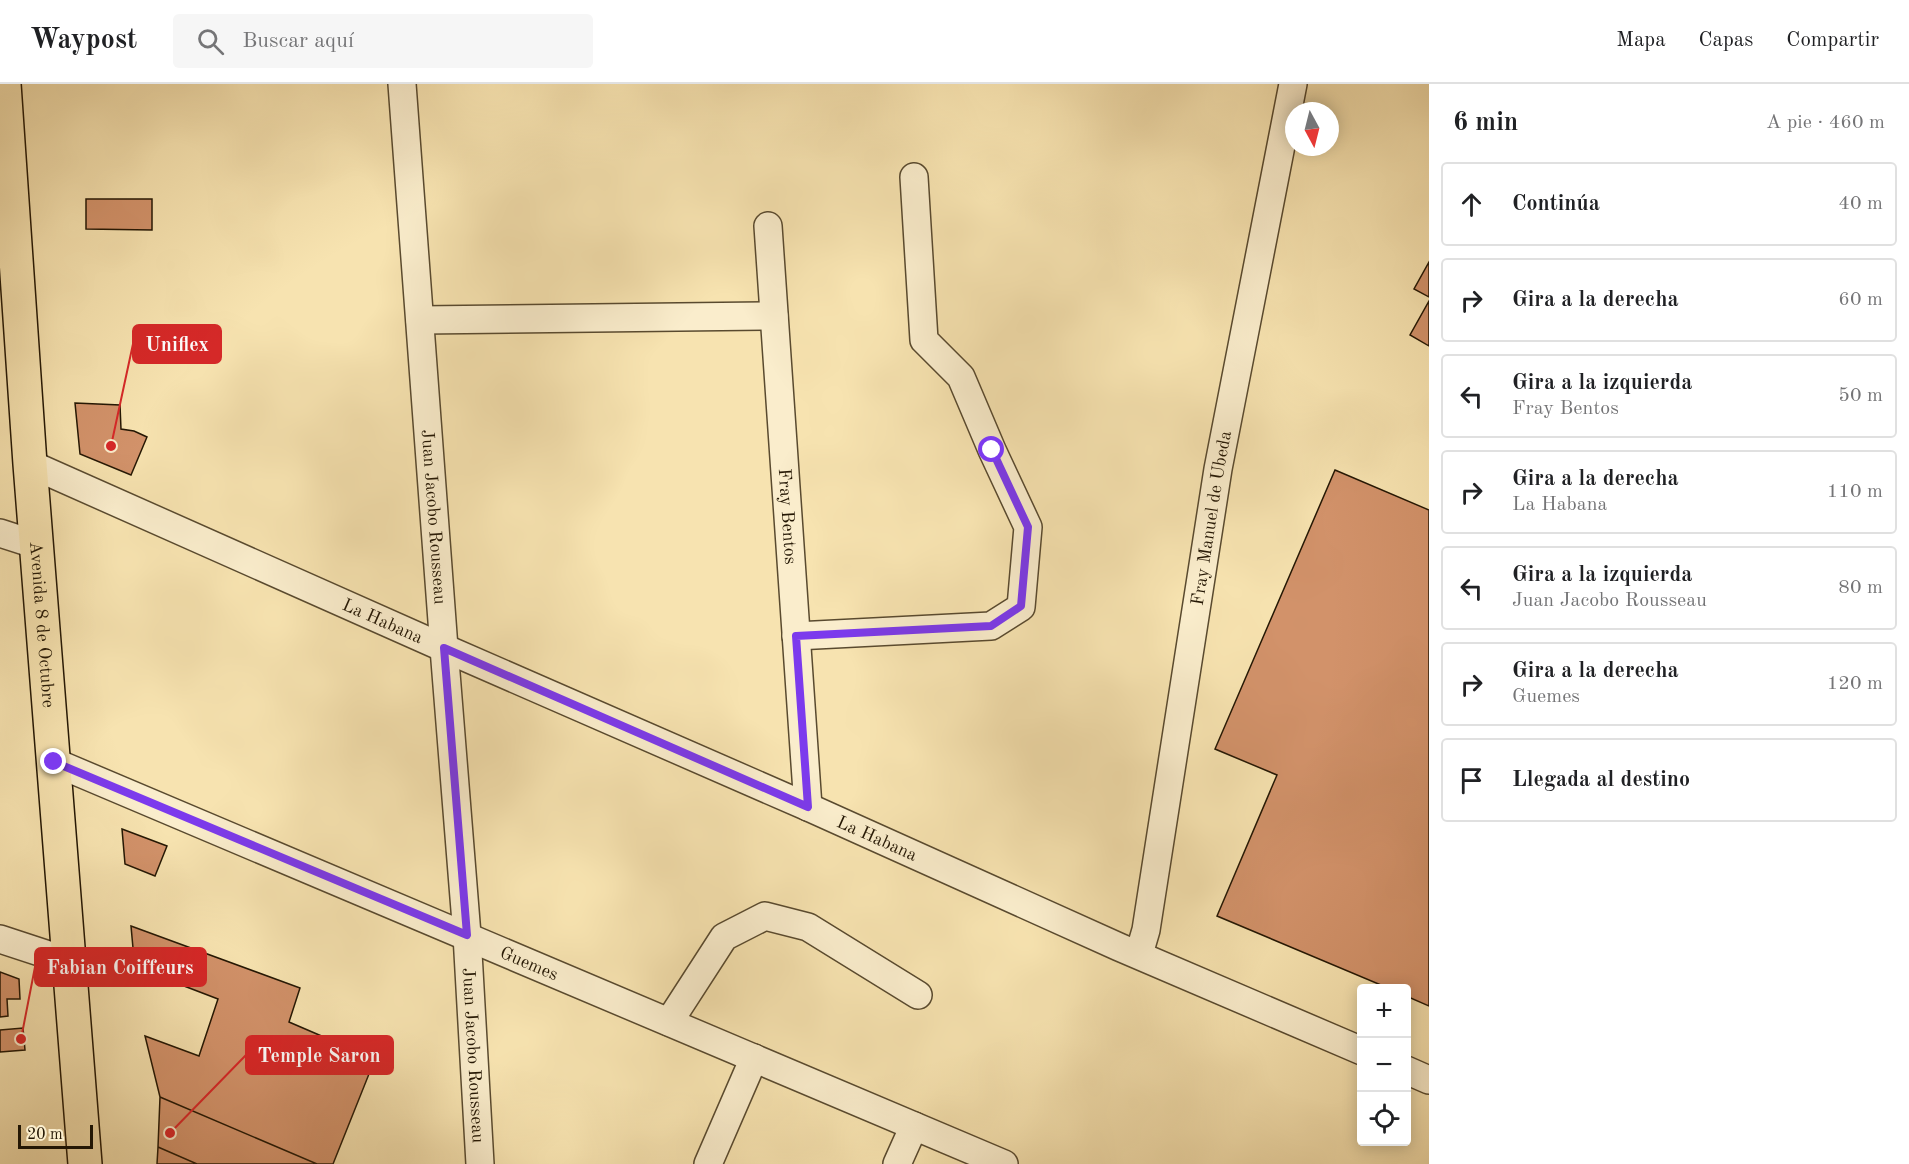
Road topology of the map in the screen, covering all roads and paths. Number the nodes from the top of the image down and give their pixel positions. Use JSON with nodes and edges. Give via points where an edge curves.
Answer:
{"nodes":[{"id":1,"x":4,"y":84,"type":"edge"},
{"id":2,"x":402,"y":84,"type":"edge"},
{"id":3,"x":1293,"y":84,"type":"edge"},
{"id":4,"x":914,"y":177,"type":"dead end"},
{"id":5,"x":768,"y":226,"type":"dead end"},
{"id":6,"x":774,"y":316,"type":"junction"},
{"id":7,"x":420,"y":320,"type":"junction"},
{"id":8,"x":30,"y":464,"type":"junction"},
{"id":9,"x":0,"y":533,"type":"edge"},
{"id":10,"x":37,"y":545,"type":"junction"},
{"id":11,"x":796,"y":636,"type":"junction"},
{"id":12,"x":444,"y":648,"type":"junction"},
{"id":13,"x":54,"y":762,"type":"junction"},
{"id":14,"x":808,"y":807,"type":"junction"},
{"id":15,"x":467,"y":935,"type":"junction"},
{"id":16,"x":0,"y":939,"type":"edge"},
{"id":17,"x":1139,"y":954,"type":"junction"},
{"id":18,"x":70,"y":963,"type":"junction"},
{"id":19,"x":918,"y":995,"type":"dead end"},
{"id":20,"x":669,"y":1022,"type":"junction"},
{"id":21,"x":1357,"y":1049,"type":"edge"},
{"id":22,"x":754,"y":1058,"type":"junction"},
{"id":23,"x":1411,"y":1072,"type":"edge"},
{"id":24,"x":1429,"y":1080,"type":"edge"},
{"id":25,"x":914,"y":1126,"type":"junction"},
{"id":26,"x":85,"y":1164,"type":"edge"},
{"id":27,"x":480,"y":1164,"type":"edge"},
{"id":28,"x":708,"y":1164,"type":"edge"},
{"id":29,"x":897,"y":1164,"type":"edge"},
{"id":30,"x":1004,"y":1164,"type":"edge"}],
"edges":[{"from":1,"to":8,"type":"main road","name":"Avenida 8 de Octubre"},
{"from":2,"to":7,"type":"street","name":"Juan Jacobo Rousseau"},
{"from":3,"to":17,"type":"street","name":"Fray Manuel de Ubeda","via":[[1218,469],[1148,918]]},
{"from":4,"to":11,"type":"street","via":[[924,340],[961,377],[1028,527],[1021,606],[991,626]]},
{"from":5,"to":6,"type":"street","name":"Fray Bentos"},
{"from":6,"to":7,"type":"street"},
{"from":6,"to":11,"type":"street","name":"Fray Bentos"},
{"from":7,"to":12,"type":"street","name":"Juan Jacobo Rousseau"},
{"from":8,"to":10,"type":"main road","name":"Avenida 8 de Octubre"},
{"from":8,"to":12,"type":"street","name":"La Habana"},
{"from":9,"to":10,"type":"street"},
{"from":10,"to":13,"type":"main road","name":"Avenida 8 de Octubre"},
{"from":11,"to":14,"type":"street","name":"Fray Bentos"},
{"from":12,"to":14,"type":"street","name":"La Habana"},
{"from":12,"to":15,"type":"street","name":"Juan Jacobo Rousseau"},
{"from":13,"to":15,"type":"street","name":"Guemes"},
{"from":13,"to":18,"type":"main road","name":"Avenida 8 de Octubre"},
{"from":14,"to":17,"type":"street","name":"La Habana"},
{"from":15,"to":20,"type":"street","name":"Guemes"},
{"from":15,"to":27,"type":"street","name":"Juan Jacobo Rousseau"},
{"from":16,"to":18,"type":"street"},
{"from":17,"to":21,"type":"street","name":"La Habana"},
{"from":18,"to":26,"type":"main road","name":"Avenida 8 de Octubre"},
{"from":19,"to":20,"type":"street","via":[[808,927],[765,916],[724,937]]},
{"from":20,"to":22,"type":"street","name":"Guemes"},
{"from":22,"to":25,"type":"street","name":"Guemes"},
{"from":22,"to":28,"type":"street"},
{"from":23,"to":24,"type":"street"},
{"from":25,"to":29,"type":"street"},
{"from":25,"to":30,"type":"street","name":"Guemes"}]}
